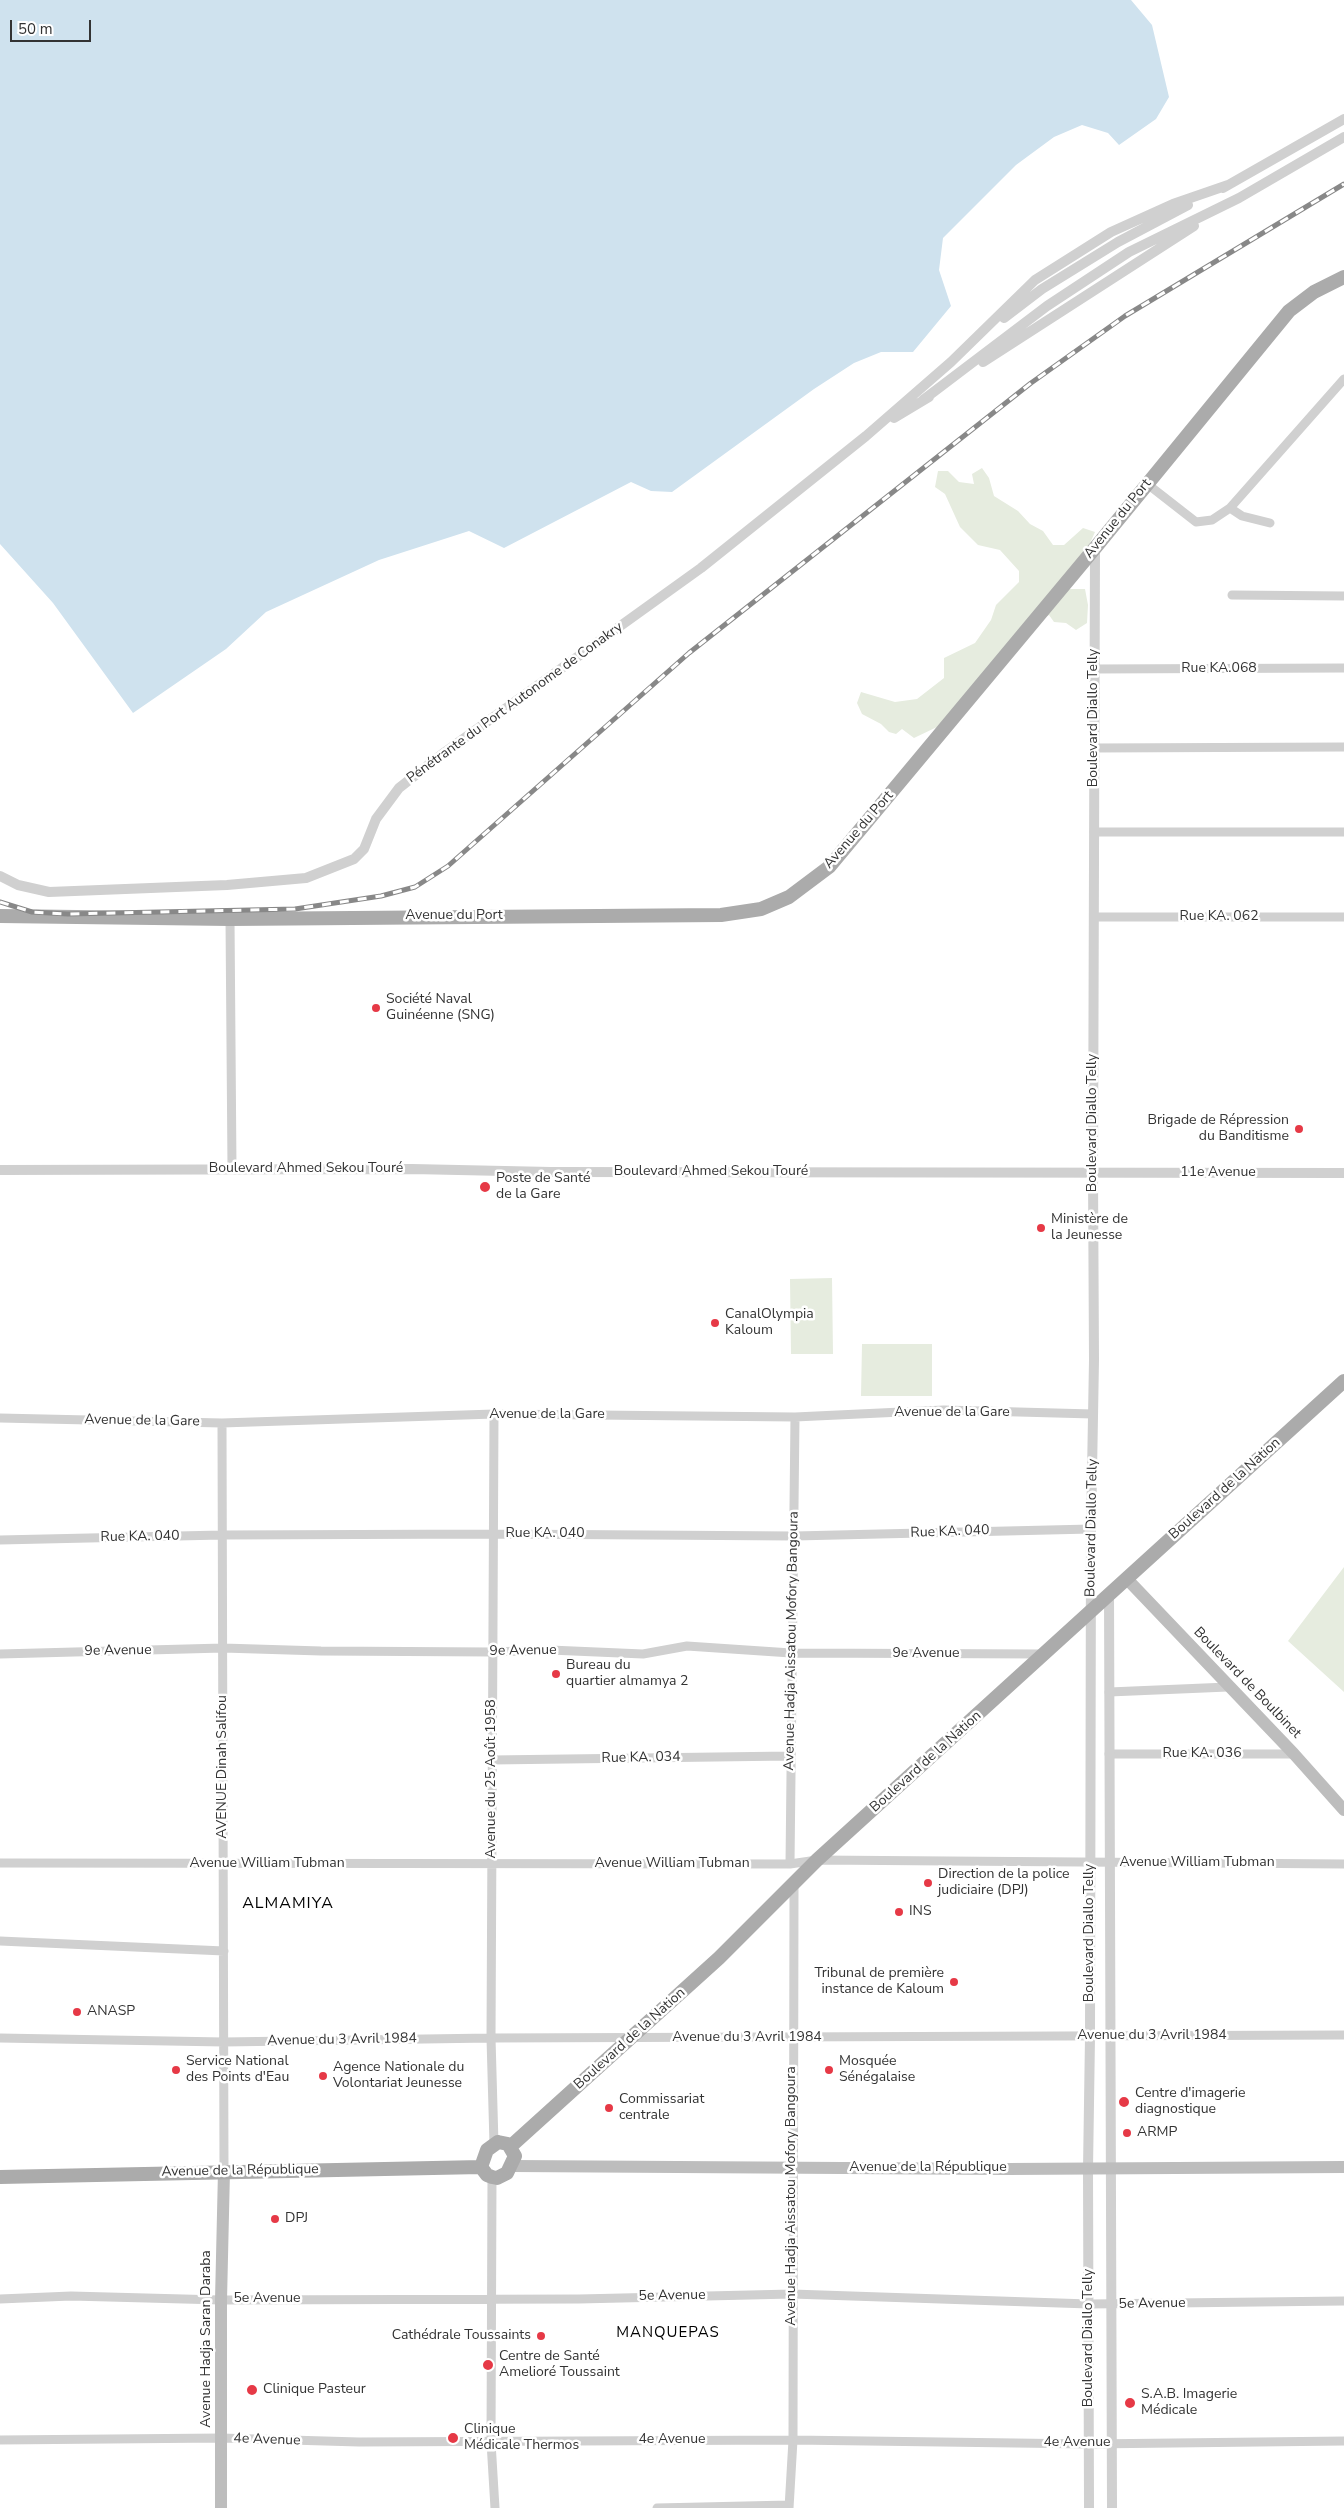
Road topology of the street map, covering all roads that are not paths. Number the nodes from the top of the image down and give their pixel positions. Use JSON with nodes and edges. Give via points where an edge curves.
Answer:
{"nodes":[{"id":1,"x":1344,"y":119,"type":"edge"},
{"id":2,"x":1344,"y":138,"type":"edge"},
{"id":3,"x":1344,"y":277,"type":"edge"},
{"id":4,"x":1344,"y":379,"type":"edge"},
{"id":5,"x":866,"y":436,"type":"junction"},
{"id":6,"x":1146,"y":483,"type":"junction"},
{"id":7,"x":1230,"y":508,"type":"junction"},
{"id":8,"x":1270,"y":524,"type":"dead end"},
{"id":9,"x":1095,"y":548,"type":"junction"},
{"id":10,"x":1232,"y":595,"type":"dead end"},
{"id":11,"x":1344,"y":596,"type":"edge"},
{"id":12,"x":1344,"y":668,"type":"edge"},
{"id":13,"x":1094,"y":669,"type":"junction"},
{"id":14,"x":1344,"y":747,"type":"edge"},
{"id":15,"x":1094,"y":748,"type":"junction"},
{"id":16,"x":1094,"y":832,"type":"junction"},
{"id":17,"x":1344,"y":832,"type":"edge"},
{"id":18,"x":0,"y":876,"type":"edge"},
{"id":19,"x":0,"y":916,"type":"edge"},
{"id":20,"x":1094,"y":917,"type":"junction"},
{"id":21,"x":1344,"y":917,"type":"edge"},
{"id":22,"x":230,"y":918,"type":"junction"},
{"id":23,"x":232,"y":1169,"type":"junction"},
{"id":24,"x":0,"y":1170,"type":"edge"},
{"id":25,"x":1093,"y":1173,"type":"junction"},
{"id":26,"x":1344,"y":1173,"type":"edge"},
{"id":27,"x":1344,"y":1381,"type":"edge"},
{"id":28,"x":494,"y":1414,"type":"junction"},
{"id":29,"x":1093,"y":1414,"type":"junction"},
{"id":30,"x":0,"y":1418,"type":"edge"},
{"id":31,"x":795,"y":1418,"type":"junction"},
{"id":32,"x":222,"y":1423,"type":"junction"},
{"id":33,"x":1091,"y":1529,"type":"junction"},
{"id":34,"x":494,"y":1534,"type":"junction"},
{"id":35,"x":222,"y":1536,"type":"junction"},
{"id":36,"x":795,"y":1536,"type":"junction"},
{"id":37,"x":0,"y":1540,"type":"edge"},
{"id":38,"x":1127,"y":1578,"type":"junction"},
{"id":39,"x":1109,"y":1594,"type":"junction"},
{"id":40,"x":1091,"y":1611,"type":"junction"},
{"id":41,"x":223,"y":1648,"type":"junction"},
{"id":42,"x":492,"y":1652,"type":"junction"},
{"id":43,"x":791,"y":1653,"type":"junction"},
{"id":44,"x":0,"y":1654,"type":"edge"},
{"id":45,"x":1044,"y":1654,"type":"junction"},
{"id":46,"x":1228,"y":1687,"type":"junction"},
{"id":47,"x":1109,"y":1692,"type":"junction"},
{"id":48,"x":1108,"y":1754,"type":"junction"},
{"id":49,"x":1294,"y":1754,"type":"junction"},
{"id":50,"x":790,"y":1756,"type":"junction"},
{"id":51,"x":492,"y":1760,"type":"junction"},
{"id":52,"x":1344,"y":1810,"type":"edge"},
{"id":53,"x":817,"y":1860,"type":"junction"},
{"id":54,"x":1090,"y":1860,"type":"junction"},
{"id":55,"x":1110,"y":1863,"type":"junction"},
{"id":56,"x":0,"y":1864,"type":"edge"},
{"id":57,"x":223,"y":1864,"type":"junction"},
{"id":58,"x":492,"y":1864,"type":"junction"},
{"id":59,"x":790,"y":1864,"type":"junction"},
{"id":60,"x":1344,"y":1864,"type":"edge"},
{"id":61,"x":794,"y":1885,"type":"junction"},
{"id":62,"x":0,"y":1941,"type":"edge"},
{"id":63,"x":224,"y":1951,"type":"junction"},
{"id":64,"x":1344,"y":2035,"type":"edge"},
{"id":65,"x":1090,"y":2037,"type":"junction"},
{"id":66,"x":1110,"y":2037,"type":"junction"},
{"id":67,"x":0,"y":2038,"type":"edge"},
{"id":68,"x":491,"y":2038,"type":"junction"},
{"id":69,"x":632,"y":2038,"type":"junction"},
{"id":70,"x":792,"y":2038,"type":"junction"},
{"id":71,"x":224,"y":2042,"type":"junction"},
{"id":72,"x":494,"y":2144,"type":"junction"},
{"id":73,"x":512,"y":2146,"type":"junction"},
{"id":74,"x":512,"y":2166,"type":"junction"},
{"id":75,"x":481,"y":2167,"type":"junction"},
{"id":76,"x":1344,"y":2167,"type":"edge"},
{"id":77,"x":792,"y":2168,"type":"junction"},
{"id":78,"x":1088,"y":2168,"type":"junction"},
{"id":79,"x":1112,"y":2168,"type":"junction"},
{"id":80,"x":224,"y":2171,"type":"junction"},
{"id":81,"x":0,"y":2177,"type":"edge"},
{"id":82,"x":492,"y":2177,"type":"junction"},
{"id":83,"x":792,"y":2294,"type":"junction"},
{"id":84,"x":492,"y":2298,"type":"junction"},
{"id":85,"x":0,"y":2299,"type":"edge"},
{"id":86,"x":221,"y":2300,"type":"junction"},
{"id":87,"x":1344,"y":2302,"type":"edge"},
{"id":88,"x":1089,"y":2304,"type":"junction"},
{"id":89,"x":1111,"y":2304,"type":"junction"},
{"id":90,"x":221,"y":2438,"type":"junction"},
{"id":91,"x":0,"y":2440,"type":"edge"},
{"id":92,"x":793,"y":2440,"type":"junction"},
{"id":93,"x":1344,"y":2441,"type":"edge"},
{"id":94,"x":492,"y":2442,"type":"junction"},
{"id":95,"x":1089,"y":2444,"type":"junction"},
{"id":96,"x":1111,"y":2444,"type":"junction"},
{"id":97,"x":789,"y":2507,"type":"edge"},
{"id":98,"x":221,"y":2508,"type":"edge"},
{"id":99,"x":495,"y":2508,"type":"edge"},
{"id":100,"x":657,"y":2508,"type":"edge"},
{"id":101,"x":1089,"y":2508,"type":"edge"},
{"id":102,"x":1112,"y":2508,"type":"edge"}],
"edges":[{"from":1,"to":5,"type":"street","via":[[1228,185],[1118,242],[1042,289]]},
{"from":2,"to":5,"type":"street","via":[[1239,198]]},
{"from":3,"to":6,"type":"main road","name":"Avenue du Port","via":[[1314,292],[1289,311]]},
{"from":4,"to":7,"type":"street"},
{"from":5,"to":18,"type":"street","name":"Pénétrante du Port Autonome de Conakry","via":[[702,568],[398,788],[376,819],[364,849],[354,859],[306,878],[227,885],[49,892],[18,885]]},
{"from":6,"to":7,"type":"street","via":[[1196,522],[1212,520]]},
{"from":6,"to":9,"type":"main road","name":"Avenue du Port"},
{"from":7,"to":8,"type":"street","via":[[1242,516]]},
{"from":9,"to":13,"type":"street","name":"Boulevard Diallo Telly"},
{"from":9,"to":22,"type":"main road","name":"Avenue du Port","via":[[829,867],[782,900],[761,909],[721,915]]},
{"from":10,"to":11,"type":"street"},
{"from":12,"to":13,"type":"street","name":"Rue KA.068"},
{"from":13,"to":15,"type":"street","name":"Boulevard Diallo Telly"},
{"from":14,"to":15,"type":"street"},
{"from":15,"to":16,"type":"street","name":"Boulevard Diallo Telly"},
{"from":16,"to":17,"type":"street"},
{"from":16,"to":20,"type":"street","name":"Boulevard Diallo Telly"},
{"from":19,"to":22,"type":"main road","name":"Avenue du Port"},
{"from":20,"to":21,"type":"street","name":"Rue KA. 062"},
{"from":20,"to":25,"type":"street","name":"Boulevard Diallo Telly"},
{"from":22,"to":23,"type":"street"},
{"from":23,"to":24,"type":"street","name":"Boulevard Ahmed Sekou Touré"},
{"from":23,"to":25,"type":"street","name":"Boulevard Ahmed Sekou Touré"},
{"from":25,"to":26,"type":"street","name":"11e Avenue"},
{"from":25,"to":29,"type":"street","name":"Boulevard Diallo Telly"},
{"from":27,"to":38,"type":"main road","name":"Boulevard de la Nation"},
{"from":28,"to":31,"type":"street","name":"Avenue de la Gare"},
{"from":28,"to":32,"type":"street","name":"Avenue de la Gare"},
{"from":28,"to":34,"type":"street","name":"Avenue du 25 Août 1958"},
{"from":29,"to":31,"type":"street","name":"Avenue de la Gare","via":[[944,1410]]},
{"from":29,"to":33,"type":"street","name":"Boulevard Diallo Telly"},
{"from":30,"to":32,"type":"street","name":"Avenue de la Gare"},
{"from":31,"to":36,"type":"street","name":"Avenue Hadja Aissatou Mofory Bangoura"},
{"from":32,"to":35,"type":"street","name":"AVENUE Dinah Salifou"},
{"from":33,"to":36,"type":"street","name":"Rue KA. 040"},
{"from":33,"to":40,"type":"street","name":"Boulevard Diallo Telly"},
{"from":34,"to":35,"type":"street","name":"Rue KA. 040"},
{"from":34,"to":36,"type":"street","name":"Rue KA. 040"},
{"from":34,"to":42,"type":"street","name":"Avenue du 25 Août 1958"},
{"from":35,"to":37,"type":"street","name":"Rue KA. 040"},
{"from":35,"to":41,"type":"street","name":"AVENUE Dinah Salifou"},
{"from":36,"to":43,"type":"street","name":"Avenue Hadja Aissatou Mofory Bangoura"},
{"from":38,"to":39,"type":"main road","name":"Boulevard de la Nation"},
{"from":38,"to":46,"type":"main road","name":"Boulevard de Boulbinet"},
{"from":39,"to":40,"type":"main road","name":"Boulevard de la Nation"},
{"from":39,"to":47,"type":"street","name":"Boulevard Diallo Telly"},
{"from":40,"to":45,"type":"main road","name":"Boulevard de la Nation"},
{"from":40,"to":54,"type":"street","name":"Boulevard Diallo Telly"},
{"from":41,"to":42,"type":"street","name":"9e Avenue"},
{"from":41,"to":44,"type":"street","name":"9e Avenue"},
{"from":41,"to":57,"type":"street","name":"AVENUE Dinah Salifou"},
{"from":42,"to":43,"type":"street","name":"9e Avenue","via":[[550,1650],[643,1654],[687,1646]]},
{"from":42,"to":51,"type":"street","name":"Avenue du 25 Août 1958"},
{"from":43,"to":45,"type":"street","name":"9e Avenue"},
{"from":43,"to":50,"type":"street","name":"Avenue Hadja Aissatou Mofory Bangoura"},
{"from":45,"to":53,"type":"main road","name":"Boulevard de la Nation"},
{"from":46,"to":47,"type":"street"},
{"from":46,"to":49,"type":"main road","name":"Boulevard de Boulbinet"},
{"from":47,"to":48,"type":"street","name":"Boulevard Diallo Telly"},
{"from":48,"to":49,"type":"street","name":"Rue KA. 036"},
{"from":48,"to":55,"type":"street","name":"Boulevard Diallo Telly"},
{"from":49,"to":52,"type":"main road","name":"Boulevard de Boulbinet"},
{"from":50,"to":51,"type":"street","name":"Rue KA. 034"},
{"from":50,"to":59,"type":"street","name":"Avenue Hadja Aissatou Mofory Bangoura"},
{"from":51,"to":58,"type":"street","name":"Avenue du 25 Août 1958"},
{"from":53,"to":54,"type":"street","name":"Avenue William Tubman"},
{"from":53,"to":59,"type":"street","name":"Avenue William Tubman"},
{"from":53,"to":61,"type":"main road","name":"Boulevard de la Nation"},
{"from":54,"to":55,"type":"street","name":"Avenue William Tubman"},
{"from":54,"to":65,"type":"street","name":"Boulevard Diallo Telly"},
{"from":55,"to":60,"type":"street","name":"Avenue William Tubman"},
{"from":55,"to":66,"type":"street","name":"Boulevard Diallo Telly"},
{"from":56,"to":57,"type":"street","name":"Avenue William Tubman"},
{"from":57,"to":58,"type":"street","name":"Avenue William Tubman"},
{"from":57,"to":63,"type":"street","name":"AVENUE Dinah Salifou"},
{"from":58,"to":59,"type":"street","name":"Avenue William Tubman"},
{"from":58,"to":68,"type":"street","name":"Avenue du 25 Août 1958"},
{"from":61,"to":69,"type":"main road","name":"Boulevard de la Nation"},
{"from":61,"to":70,"type":"street","name":"Avenue Hadja Aissatou Mofory Bangoura"},
{"from":62,"to":63,"type":"street"},
{"from":63,"to":71,"type":"street","name":"AVENUE Dinah Salifou"},
{"from":64,"to":66,"type":"street","name":"Avenue du 3 Avril 1984"},
{"from":65,"to":66,"type":"street","name":"Avenue du 3 Avril 1984"},
{"from":65,"to":70,"type":"street","name":"Avenue du 3 Avril 1984"},
{"from":65,"to":78,"type":"street","name":"Boulevard Diallo Telly"},
{"from":66,"to":79,"type":"street","name":"Boulevard Diallo Telly"},
{"from":67,"to":71,"type":"street","name":"Avenue du 3 Avril 1984"},
{"from":68,"to":69,"type":"street","name":"Avenue du 3 Avril 1984"},
{"from":68,"to":71,"type":"street","name":"Avenue du 3 Avril 1984"},
{"from":68,"to":72,"type":"street","name":"Avenue du 25 Août 1958"},
{"from":69,"to":70,"type":"street","name":"Avenue du 3 Avril 1984"},
{"from":69,"to":73,"type":"main road","name":"Boulevard de la Nation"},
{"from":70,"to":77,"type":"street","name":"Avenue Hadja Aissatou Mofory Bangoura"},
{"from":71,"to":80,"type":"street","name":"AVENUE Dinah Salifou"},
{"from":72,"to":73,"type":"main road","via":[[505,2142]]},
{"from":72,"to":75,"type":"main road","via":[[487,2150]]},
{"from":73,"to":74,"type":"main road","via":[[516,2156]]},
{"from":74,"to":77,"type":"main road","name":"Avenue de la République"},
{"from":74,"to":82,"type":"main road","via":[[502,2176]]},
{"from":75,"to":80,"type":"main road","name":"Avenue de la République"},
{"from":75,"to":82,"type":"main road","via":[[486,2175]]},
{"from":76,"to":79,"type":"main road","name":"Avenue de la République"},
{"from":77,"to":78,"type":"main road","name":"Avenue de la République"},
{"from":77,"to":83,"type":"street","name":"Avenue Hadja Aissatou Mofory Bangoura"},
{"from":78,"to":79,"type":"main road","name":"Avenue de la République"},
{"from":78,"to":88,"type":"street","name":"Boulevard Diallo Telly"},
{"from":79,"to":89,"type":"street","name":"Boulevard Diallo Telly"},
{"from":80,"to":81,"type":"main road","name":"Avenue de la République"},
{"from":80,"to":86,"type":"main road","name":"Avenue Hadja Saran Daraba"},
{"from":82,"to":84,"type":"street"},
{"from":83,"to":84,"type":"street","name":"5e Avenue"},
{"from":83,"to":88,"type":"street","name":"5e Avenue"},
{"from":83,"to":92,"type":"street","name":"Avenue Hadja Aissatou Mofory Bangoura"},
{"from":84,"to":86,"type":"street","name":"5e Avenue"},
{"from":84,"to":94,"type":"street"},
{"from":85,"to":86,"type":"street","name":"5e Avenue","via":[[71,2296]]},
{"from":86,"to":90,"type":"main road","name":"Avenue Hadja Saran Daraba"},
{"from":87,"to":89,"type":"street","name":"5e Avenue"},
{"from":88,"to":89,"type":"street","name":"5e Avenue"},
{"from":88,"to":95,"type":"street","name":"Boulevard Diallo Telly"},
{"from":89,"to":96,"type":"street","name":"Boulevard Diallo Telly"},
{"from":90,"to":91,"type":"street","name":"4e Avenue"},
{"from":90,"to":94,"type":"street","name":"4e Avenue"},
{"from":90,"to":98,"type":"main road","name":"Avenue Hadja Saran Daraba"},
{"from":92,"to":94,"type":"street","name":"4e Avenue"},
{"from":92,"to":95,"type":"street","name":"4e Avenue"},
{"from":92,"to":97,"type":"street","name":"Avenue Hadja Aissatou Mofory Bangoura"},
{"from":93,"to":96,"type":"street","name":"4e Avenue"},
{"from":94,"to":99,"type":"street"},
{"from":95,"to":96,"type":"street","name":"4e Avenue"},
{"from":95,"to":101,"type":"street","name":"Boulevard Diallo Telly"},
{"from":96,"to":102,"type":"street","name":"Boulevard Diallo Telly"},
{"from":97,"to":100,"type":"street"}]}
